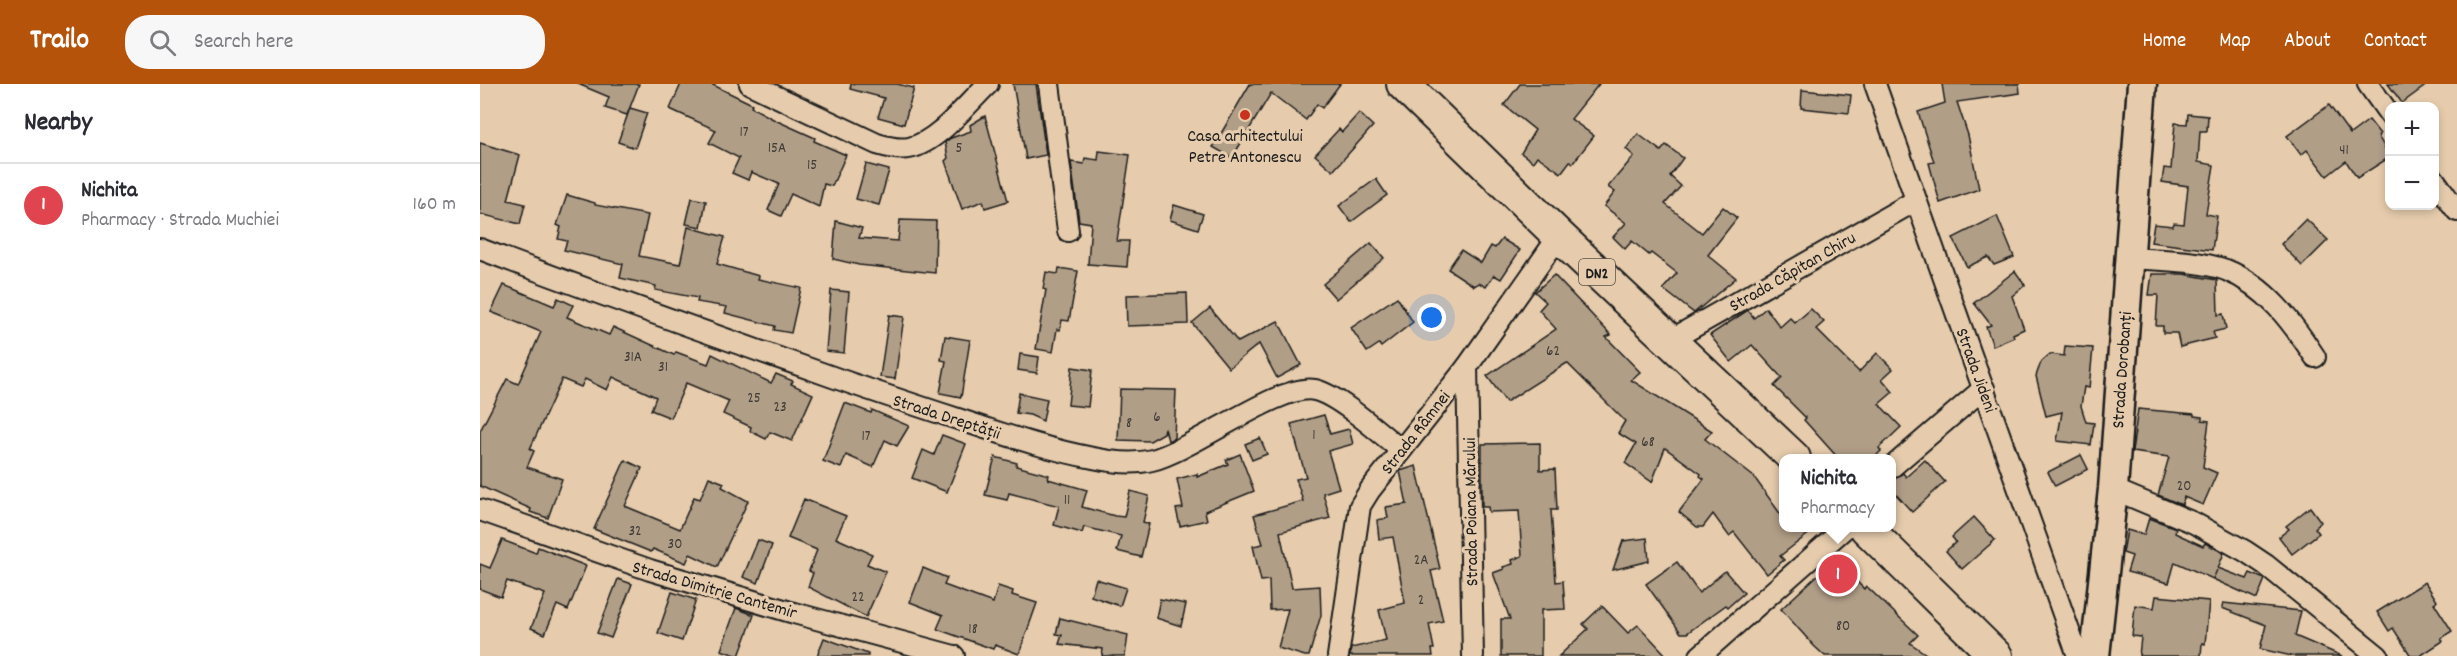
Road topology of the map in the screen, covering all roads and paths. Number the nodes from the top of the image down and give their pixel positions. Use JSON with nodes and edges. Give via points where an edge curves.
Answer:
{"nodes":[{"id":1,"x":750,"y":84,"type":"edge"},
{"id":2,"x":988,"y":84,"type":"edge"},
{"id":3,"x":1049,"y":84,"type":"edge"},
{"id":4,"x":1403,"y":84,"type":"edge"},
{"id":5,"x":1875,"y":84,"type":"edge"},
{"id":6,"x":2142,"y":84,"type":"edge"},
{"id":7,"x":2368,"y":84,"type":"edge"},
{"id":8,"x":2385,"y":107,"type":"edge"},
{"id":9,"x":2439,"y":186,"type":"edge"},
{"id":10,"x":1915,"y":201,"type":"junction"},
{"id":11,"x":2457,"y":211,"type":"edge"},
{"id":12,"x":1068,"y":231,"type":"dead end"},
{"id":13,"x":1559,"y":236,"type":"junction"},
{"id":14,"x":480,"y":249,"type":"edge"},
{"id":15,"x":2129,"y":258,"type":"junction"},
{"id":16,"x":1669,"y":341,"type":"junction"},
{"id":17,"x":2315,"y":357,"type":"dead end"},
{"id":18,"x":1467,"y":367,"type":"junction"},
{"id":19,"x":1984,"y":388,"type":"junction"},
{"id":20,"x":1401,"y":450,"type":"junction"},
{"id":21,"x":1789,"y":454,"type":"edge"},
{"id":22,"x":1896,"y":464,"type":"edge"},
{"id":23,"x":2113,"y":489,"type":"junction"},
{"id":24,"x":480,"y":510,"type":"edge"},
{"id":25,"x":1840,"y":532,"type":"edge"},
{"id":26,"x":1870,"y":532,"type":"edge"},
{"id":27,"x":954,"y":656,"type":"edge"},
{"id":28,"x":1338,"y":656,"type":"edge"},
{"id":29,"x":1473,"y":656,"type":"edge"},
{"id":30,"x":1700,"y":656,"type":"edge"},
{"id":31,"x":1995,"y":656,"type":"edge"},
{"id":32,"x":2078,"y":656,"type":"edge"},
{"id":33,"x":2095,"y":656,"type":"edge"},
{"id":34,"x":2378,"y":656,"type":"edge"}],
"edges":[{"from":1,"to":2,"type":"street","via":[[877,144],[910,148],[936,135]]},
{"from":3,"to":12,"type":"street"},
{"from":4,"to":13,"type":"main road","number":"DN2"},
{"from":5,"to":10,"type":"street","name":"Strada Jideni"},
{"from":6,"to":15,"type":"main road","name":"Strada Dorobanți"},
{"from":7,"to":8,"type":"street"},
{"from":9,"to":11,"type":"street"},
{"from":10,"to":16,"type":"street","name":"Strada Căpitan Chiru"},
{"from":10,"to":19,"type":"street","name":"Strada Jideni"},
{"from":13,"to":16,"type":"main road","number":"DN2"},
{"from":13,"to":18,"type":"street","name":"Strada Râmnei"},
{"from":14,"to":20,"type":"street","name":"Strada Dreptății","via":[[865,388],[1034,444],[1094,458],[1131,463],[1153,460],[1280,397],[1307,389],[1333,398]]},
{"from":15,"to":17,"type":"street","via":[[2213,267],[2241,278],[2278,307]]},
{"from":15,"to":23,"type":"main road","name":"Strada Dorobanți"},
{"from":16,"to":21,"type":"main road","number":"DN2"},
{"from":18,"to":20,"type":"street","name":"Strada Râmnei"},
{"from":18,"to":29,"type":"street","name":"Strada Poiana Mărului"},
{"from":19,"to":22,"type":"street"},
{"from":19,"to":32,"type":"street","name":"Strada Jideni"},
{"from":20,"to":28,"type":"street","name":"Strada Râmnei","via":[[1360,506]]},
{"from":23,"to":33,"type":"main road","name":"Strada Dorobanți"},
{"from":23,"to":34,"type":"street","via":[[2194,523],[2245,551]]},
{"from":24,"to":27,"type":"street","name":"Strada Dimitrie Cantemir","via":[[650,570]]},
{"from":25,"to":30,"type":"street"},
{"from":26,"to":31,"type":"main road"}]}
